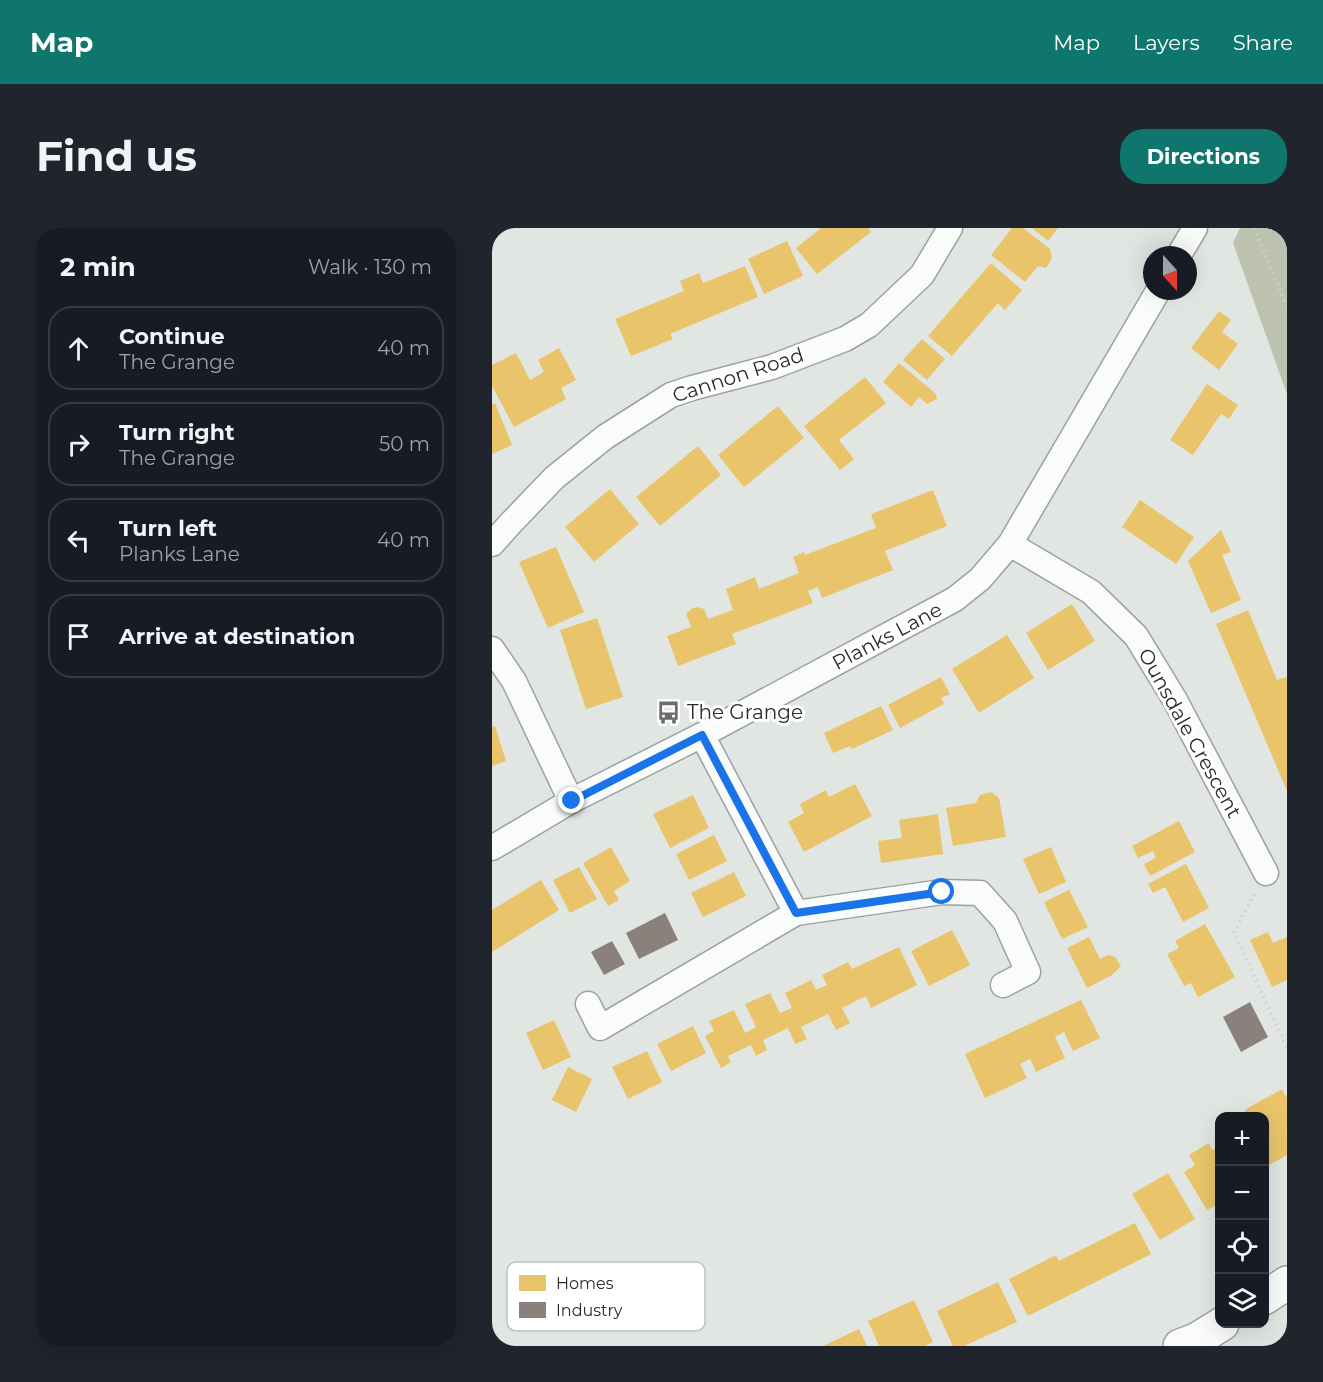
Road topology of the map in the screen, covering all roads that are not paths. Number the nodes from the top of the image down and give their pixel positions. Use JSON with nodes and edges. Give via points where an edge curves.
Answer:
{"nodes":[{"id":1,"x":950,"y":228,"type":"edge"},
{"id":2,"x":1195,"y":228,"type":"edge"},
{"id":3,"x":1184,"y":246,"type":"edge"},
{"id":4,"x":1153,"y":300,"type":"edge"},
{"id":5,"x":492,"y":544,"type":"edge"},
{"id":6,"x":1010,"y":544,"type":"junction"},
{"id":7,"x":492,"y":649,"type":"edge"},
{"id":8,"x":702,"y":735,"type":"junction"},
{"id":9,"x":572,"y":801,"type":"junction"},
{"id":10,"x":492,"y":848,"type":"edge"},
{"id":11,"x":1266,"y":873,"type":"road end"},
{"id":12,"x":796,"y":913,"type":"junction"},
{"id":13,"x":1003,"y":985,"type":"dead end"},
{"id":14,"x":588,"y":1004,"type":"dead end"},
{"id":15,"x":1287,"y":1283,"type":"edge"},
{"id":16,"x":1269,"y":1295,"type":"edge"},
{"id":17,"x":1215,"y":1328,"type":"edge"},
{"id":18,"x":1180,"y":1346,"type":"edge"}],
"edges":[{"from":1,"to":5,"type":"street","name":"Cannon Road","via":[[922,275],[869,325],[845,339],[772,367],[671,395],[604,437],[554,478]]},
{"from":2,"to":3,"type":"street"},
{"from":4,"to":6,"type":"street","name":"Planks Lane"},
{"from":6,"to":8,"type":"street","name":"Planks Lane","via":[[980,579],[955,599]]},
{"from":6,"to":11,"type":"street","name":"Ounsdale Crescent","via":[[1090,592],[1136,636],[1175,700]]},
{"from":7,"to":9,"type":"street","via":[[514,681]]},
{"from":8,"to":9,"type":"street","name":"Planks Lane"},
{"from":8,"to":12,"type":"street"},
{"from":9,"to":10,"type":"street","name":"Planks Lane"},
{"from":12,"to":13,"type":"street","via":[[942,892],[980,893],[1005,921],[1028,972]]},
{"from":12,"to":14,"type":"street","via":[[600,1029]]},
{"from":15,"to":16,"type":"street"},
{"from":17,"to":18,"type":"street"}]}
